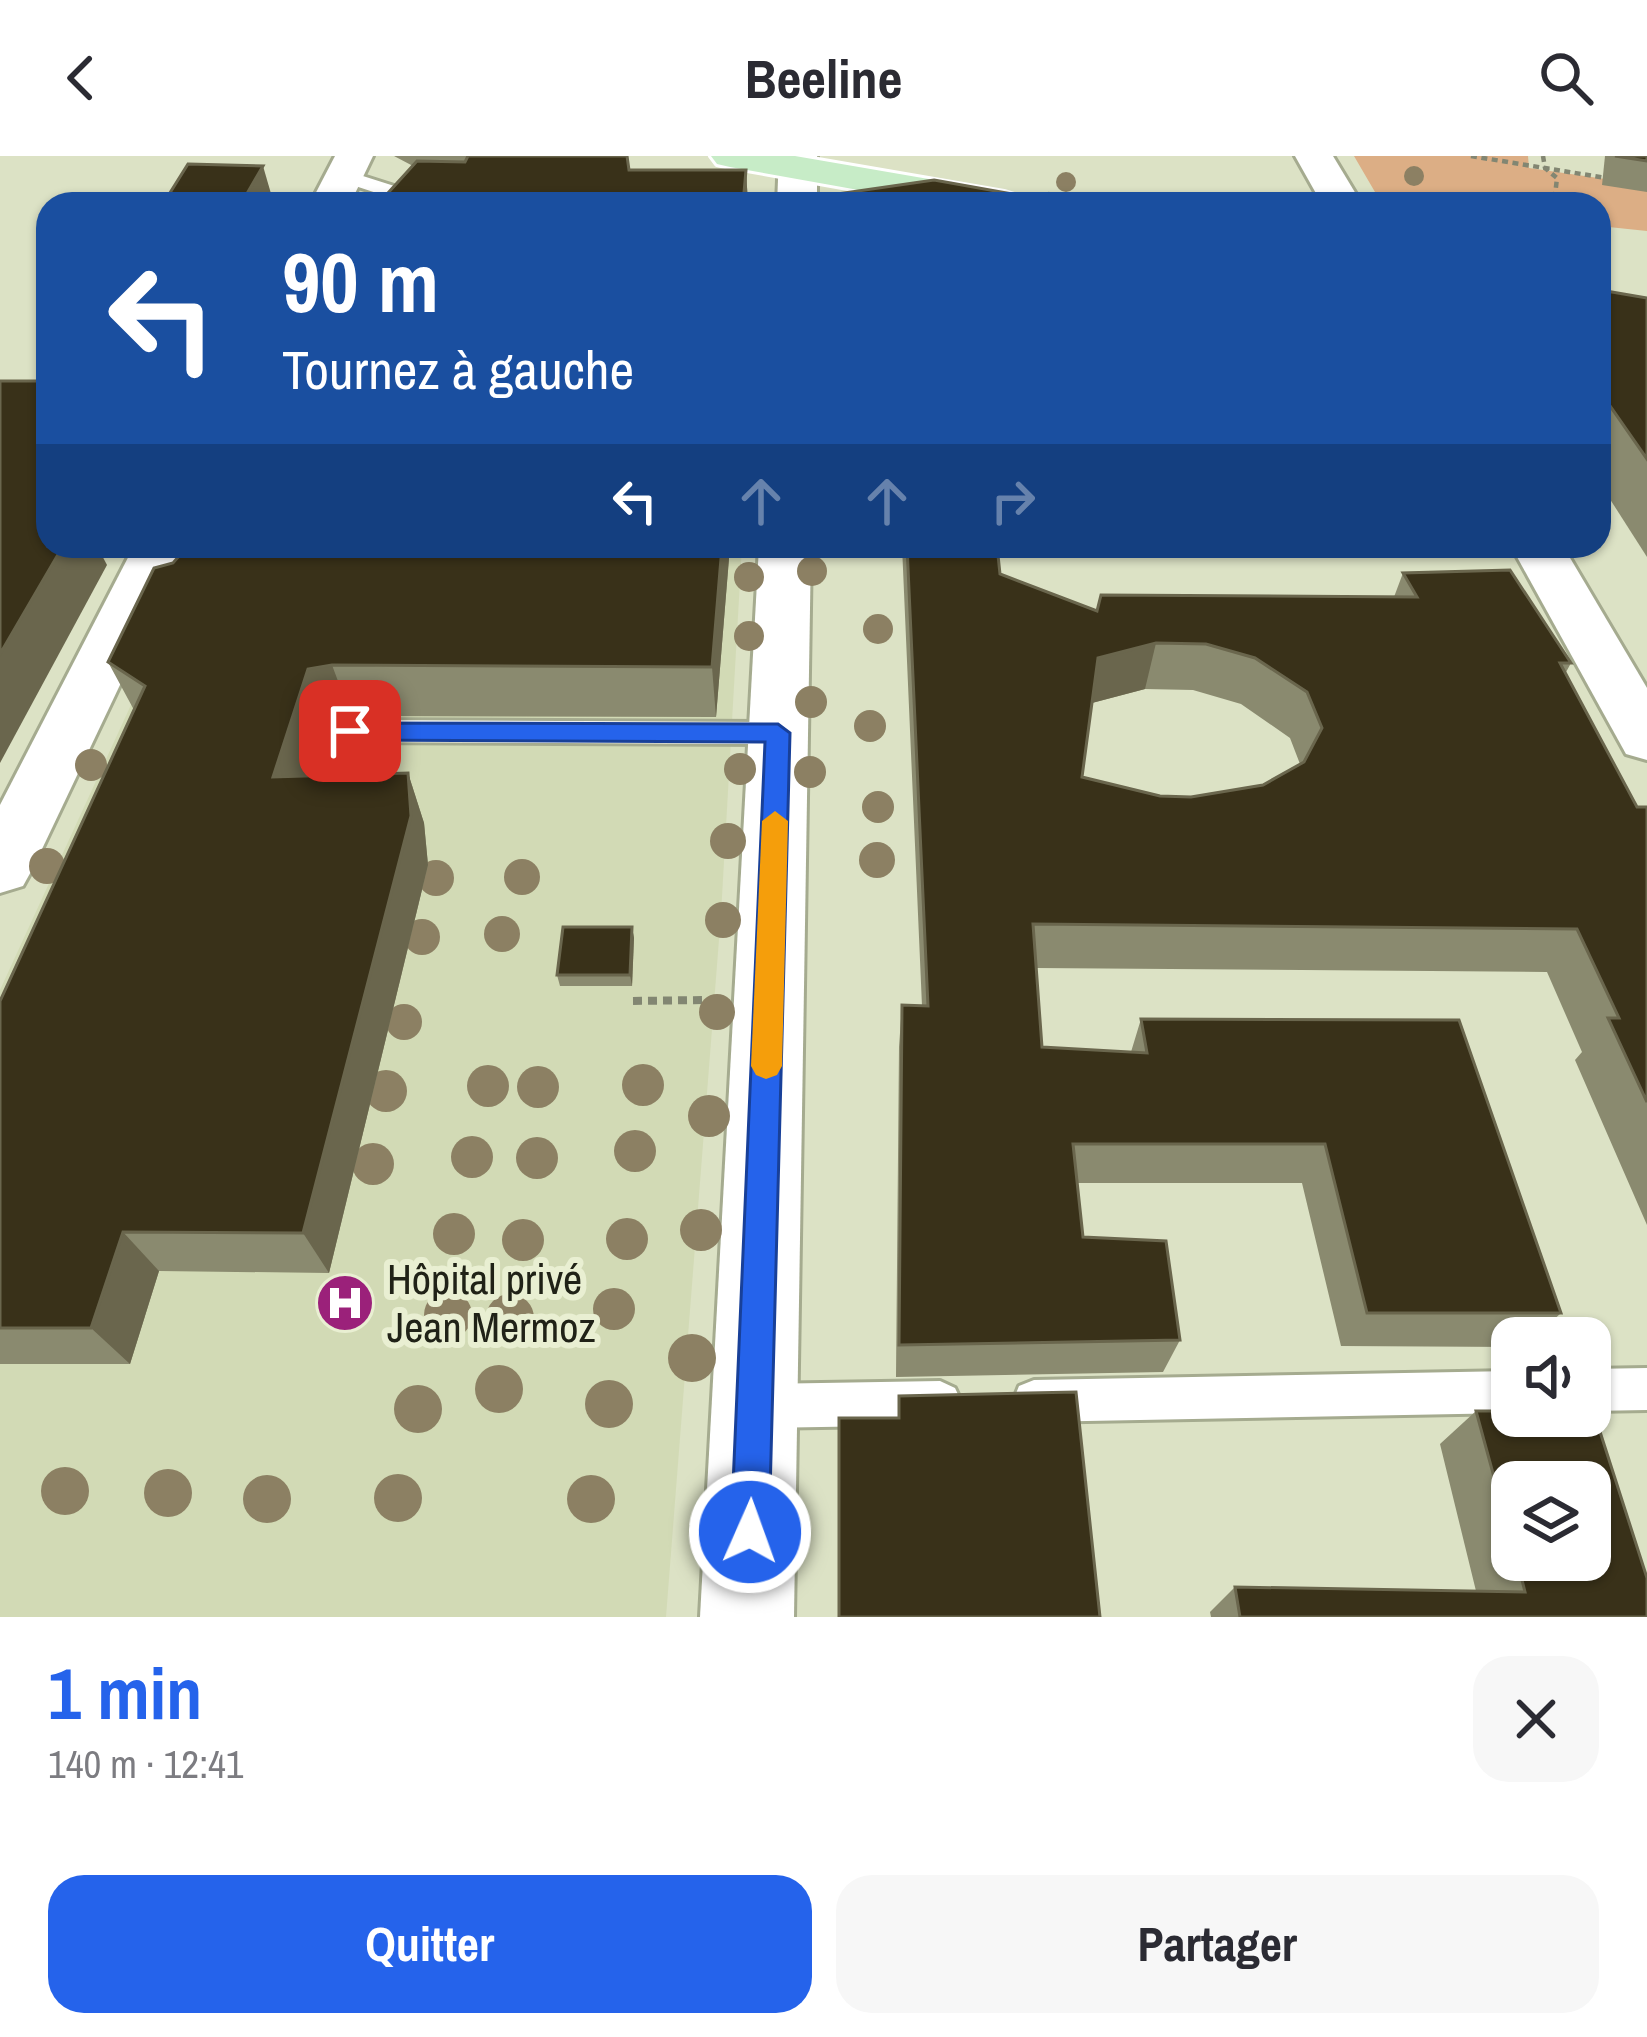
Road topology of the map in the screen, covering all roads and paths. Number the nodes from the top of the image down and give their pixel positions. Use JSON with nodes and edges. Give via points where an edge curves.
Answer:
{"nodes":[{"id":1,"x":730,"y":156,"type":"edge"},
{"id":2,"x":1314,"y":156,"type":"edge"},
{"id":3,"x":1471,"y":156,"type":"edge"},
{"id":4,"x":1543,"y":156,"type":"edge"},
{"id":5,"x":1502,"y":161,"type":"junction"},
{"id":6,"x":797,"y":168,"type":"edge"},
{"id":7,"x":1545,"y":168,"type":"junction"},
{"id":8,"x":1501,"y":172,"type":"dead end"},
{"id":9,"x":1628,"y":181,"type":"edge"},
{"id":10,"x":355,"y":185,"type":"edge"},
{"id":11,"x":385,"y":192,"type":"edge"},
{"id":12,"x":954,"y":192,"type":"edge"},
{"id":13,"x":1335,"y":192,"type":"edge"},
{"id":14,"x":1555,"y":192,"type":"edge"},
{"id":15,"x":157,"y":558,"type":"edge"},
{"id":16,"x":784,"y":558,"type":"edge"},
{"id":17,"x":1544,"y":558,"type":"edge"},
{"id":18,"x":350,"y":731,"type":"dead end"},
{"id":19,"x":778,"y":733,"type":"junction"},
{"id":20,"x":1647,"y":740,"type":"edge"},
{"id":21,"x":0,"y":868,"type":"edge"},
{"id":22,"x":717,"y":1000,"type":"dead end"},
{"id":23,"x":633,"y":1001,"type":"dead end"},
{"id":24,"x":1647,"y":1389,"type":"edge"},
{"id":25,"x":1611,"y":1390,"type":"edge"},
{"id":26,"x":1491,"y":1392,"type":"edge"},
{"id":27,"x":754,"y":1406,"type":"junction"},
{"id":28,"x":747,"y":1617,"type":"edge"}],
"edges":[{"from":1,"to":6,"type":"main road"},
{"from":2,"to":13,"type":"street"},
{"from":3,"to":5,"type":"path"},
{"from":4,"to":7,"type":"path"},
{"from":5,"to":7,"type":"path"},
{"from":5,"to":8,"type":"path"},
{"from":6,"to":12,"type":"main road"},
{"from":7,"to":9,"type":"path"},
{"from":7,"to":14,"type":"path","via":[[1557,178]]},
{"from":10,"to":11,"type":"lane"},
{"from":15,"to":21,"type":"street","via":[[145,615]]},
{"from":16,"to":19,"type":"street"},
{"from":17,"to":20,"type":"street"},
{"from":18,"to":19,"type":"lane"},
{"from":19,"to":27,"type":"street"},
{"from":22,"to":23,"type":"path"},
{"from":24,"to":25,"type":"lane"},
{"from":26,"to":27,"type":"lane"},
{"from":27,"to":28,"type":"street"}]}
